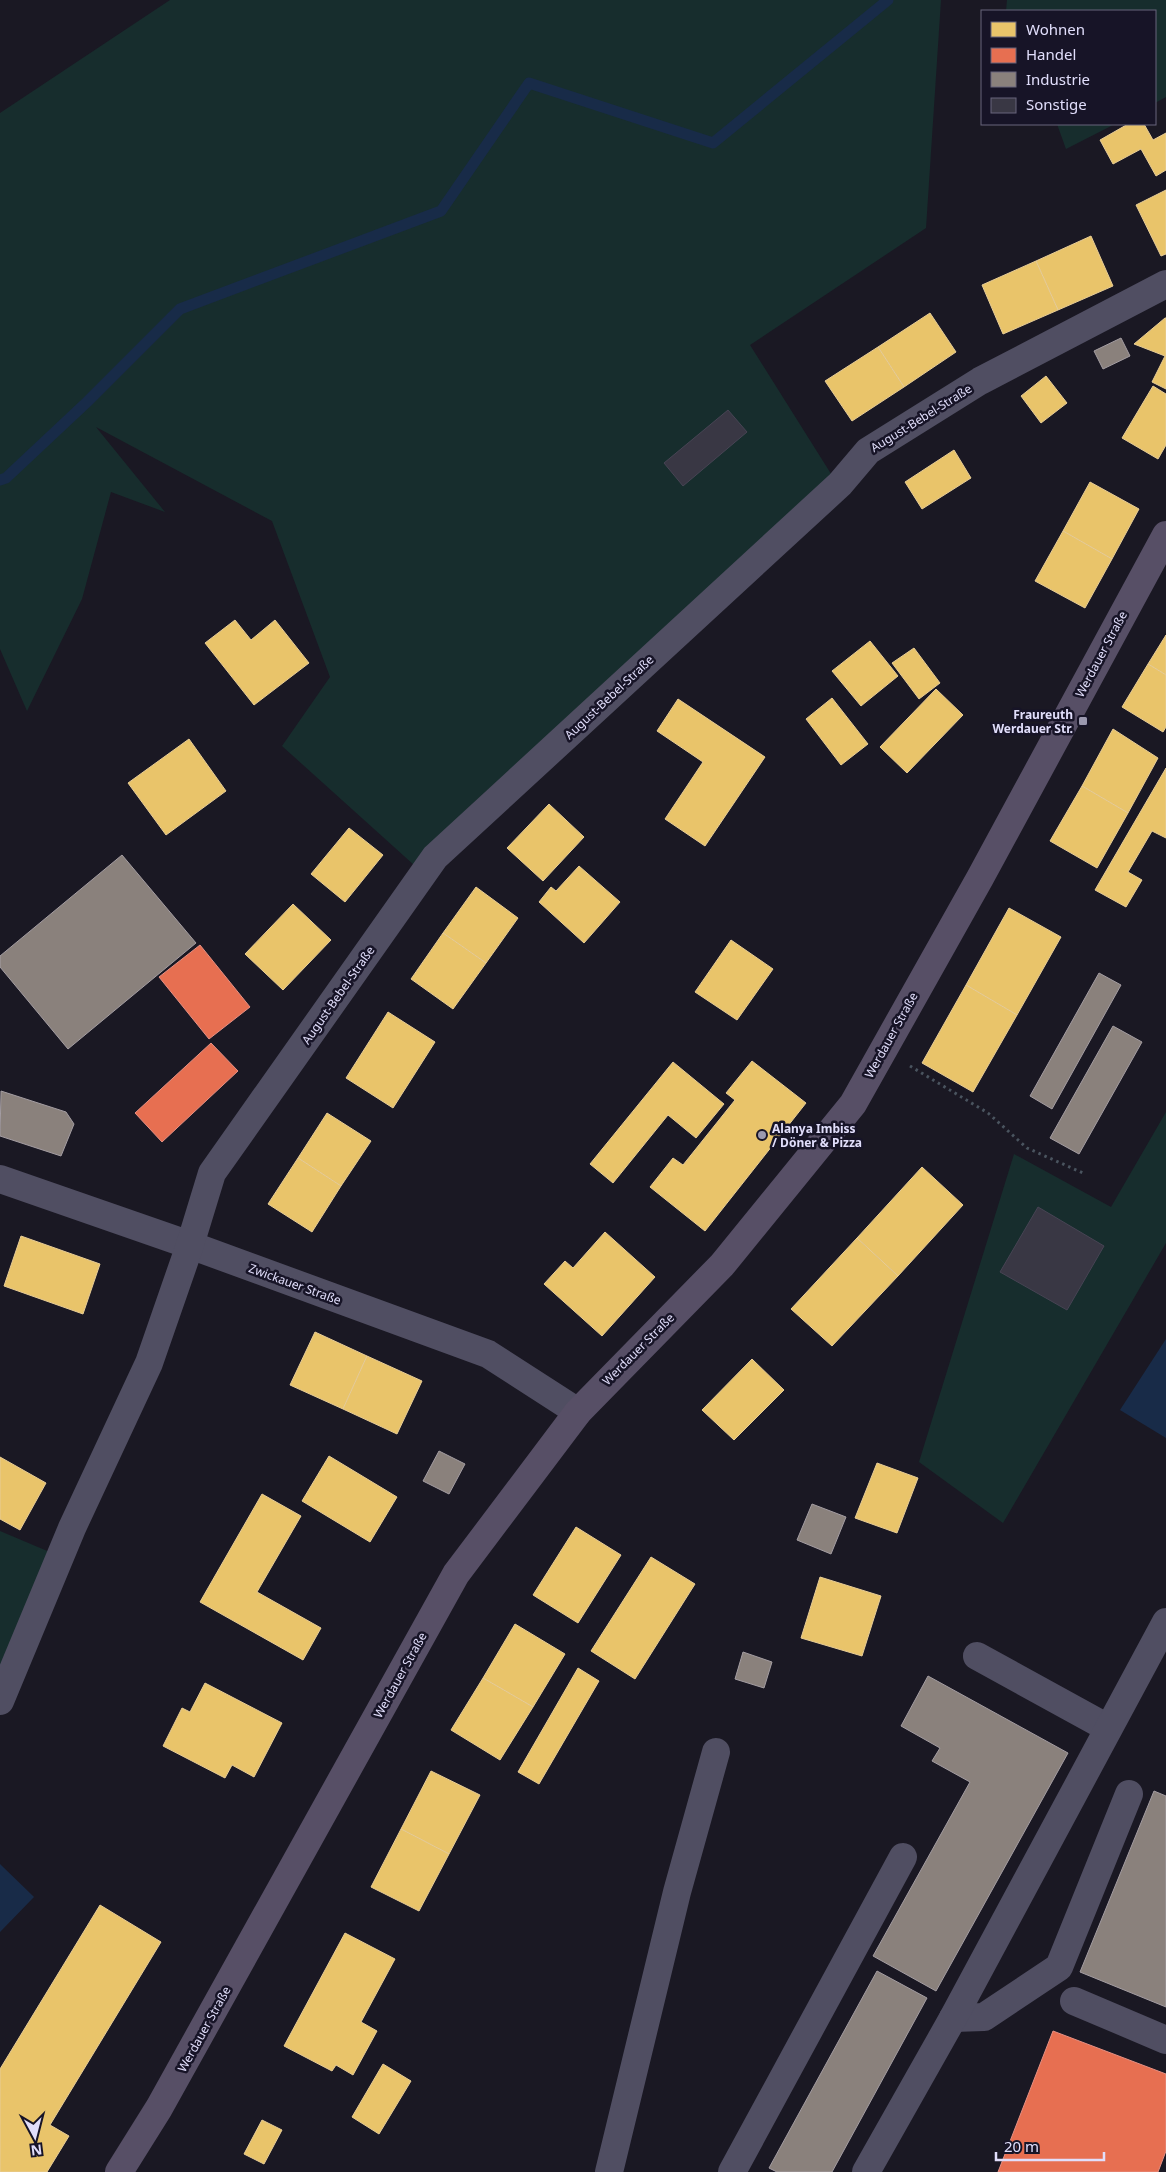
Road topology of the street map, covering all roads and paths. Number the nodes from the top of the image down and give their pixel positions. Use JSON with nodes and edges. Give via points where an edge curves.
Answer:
{"nodes":[{"id":1,"x":1166,"y":284,"type":"edge"},
{"id":2,"x":1166,"y":534,"type":"edge"},
{"id":3,"x":883,"y":1050,"type":"junction"},
{"id":4,"x":1083,"y":1173,"type":"dead end"},
{"id":5,"x":0,"y":1179,"type":"edge"},
{"id":6,"x":190,"y":1245,"type":"junction"},
{"id":7,"x":578,"y":1412,"type":"junction"},
{"id":8,"x":1166,"y":1622,"type":"edge"},
{"id":9,"x":976,"y":1656,"type":"dead end"},
{"id":10,"x":0,"y":1701,"type":"edge"},
{"id":11,"x":1108,"y":1728,"type":"junction"},
{"id":12,"x":716,"y":1752,"type":"dead end"},
{"id":13,"x":1129,"y":1794,"type":"dead end"},
{"id":14,"x":903,"y":1858,"type":"dead end"},
{"id":15,"x":1074,"y":2002,"type":"dead end"},
{"id":16,"x":952,"y":2018,"type":"junction"},
{"id":17,"x":1166,"y":2040,"type":"edge"},
{"id":18,"x":119,"y":2172,"type":"edge"},
{"id":19,"x":609,"y":2172,"type":"edge"},
{"id":20,"x":732,"y":2172,"type":"edge"},
{"id":21,"x":866,"y":2172,"type":"edge"}],
"edges":[{"from":1,"to":6,"type":"street","name":"August-Bebel-Straße","via":[[980,382],[868,451],[840,484],[435,857],[212,1173]]},
{"from":2,"to":3,"type":"main road","name":"Werdauer Straße"},
{"from":3,"to":4,"type":"path","via":[[988,1113],[1026,1148]]},
{"from":3,"to":7,"type":"main road","name":"Werdauer Straße","via":[[853,1104],[722,1265]]},
{"from":5,"to":6,"type":"street","name":"Zwickauer Straße"},
{"from":6,"to":7,"type":"street","name":"Zwickauer Straße","via":[[488,1354]]},
{"from":6,"to":10,"type":"street","name":"August-Bebel-Straße","via":[[148,1364],[72,1528]]},
{"from":7,"to":18,"type":"main road","name":"Werdauer Straße","via":[[456,1574],[164,2100]]},
{"from":8,"to":11,"type":"street"},
{"from":9,"to":11,"type":"street"},
{"from":11,"to":16,"type":"street"},
{"from":12,"to":19,"type":"street","via":[[677,1892]]},
{"from":13,"to":16,"type":"street","via":[[1059,1967],[984,2017]]},
{"from":14,"to":20,"type":"street"},
{"from":15,"to":17,"type":"street"},
{"from":16,"to":21,"type":"street"}]}
